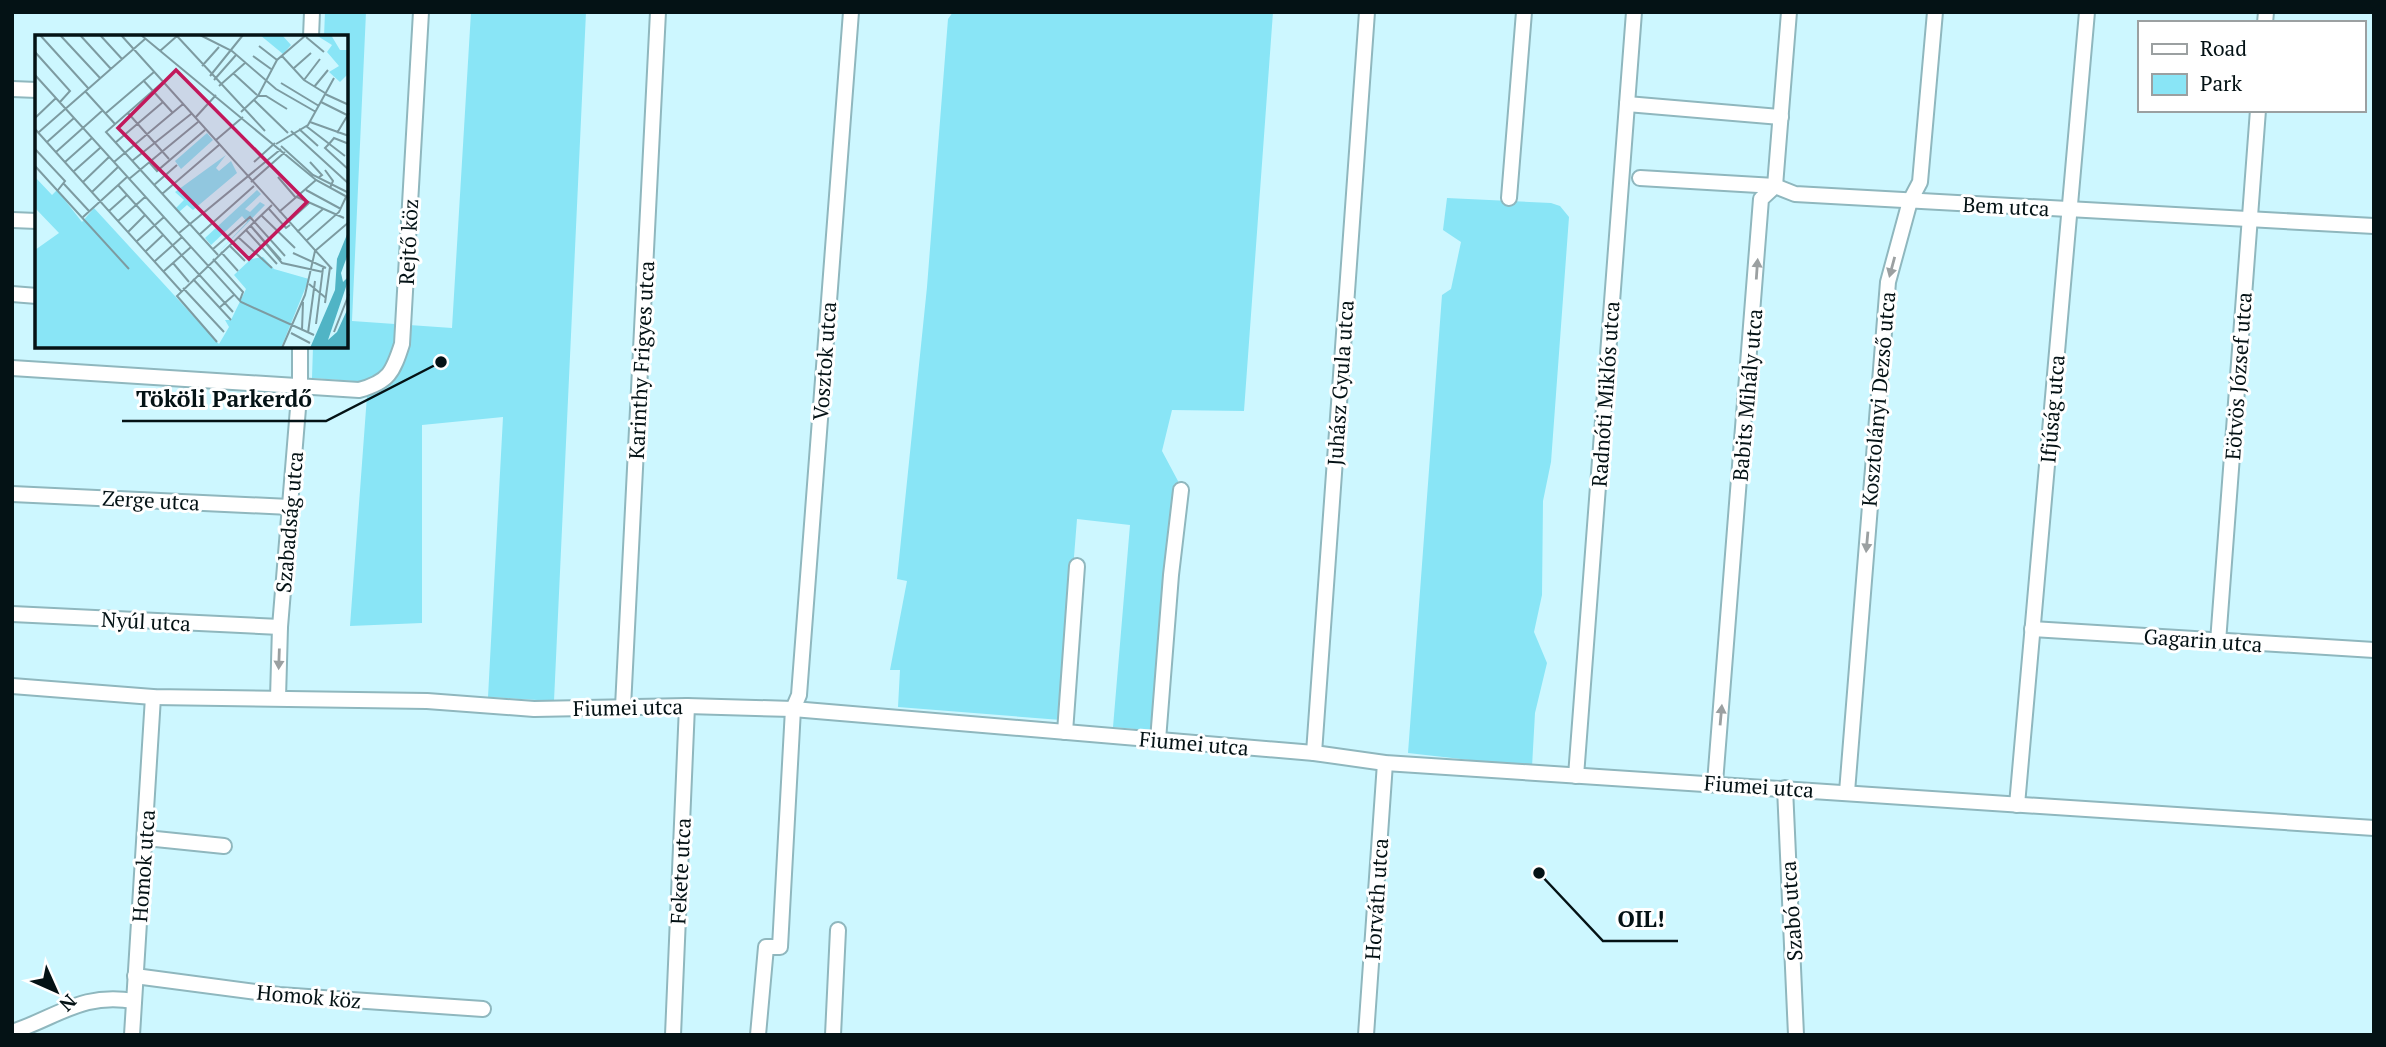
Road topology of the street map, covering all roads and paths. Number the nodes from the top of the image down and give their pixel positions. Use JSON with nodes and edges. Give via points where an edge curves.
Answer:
{"nodes":[{"id":1,"x":312,"y":12,"type":"edge"},
{"id":2,"x":421,"y":12,"type":"edge"},
{"id":3,"x":658,"y":12,"type":"edge"},
{"id":4,"x":851,"y":12,"type":"edge"},
{"id":5,"x":1367,"y":12,"type":"edge"},
{"id":6,"x":1524,"y":12,"type":"edge"},
{"id":7,"x":1634,"y":12,"type":"edge"},
{"id":8,"x":1789,"y":12,"type":"edge"},
{"id":9,"x":1935,"y":12,"type":"edge"},
{"id":10,"x":2087,"y":12,"type":"edge"},
{"id":11,"x":311,"y":35,"type":"edge"},
{"id":12,"x":12,"y":89,"type":"edge"},
{"id":13,"x":35,"y":90,"type":"edge"},
{"id":14,"x":1627,"y":104,"type":"junction"},
{"id":15,"x":2258,"y":112,"type":"edge"},
{"id":16,"x":1781,"y":117,"type":"junction"},
{"id":17,"x":1640,"y":178,"type":"dead end"},
{"id":18,"x":1775,"y":186,"type":"junction"},
{"id":19,"x":1509,"y":198,"type":"dead end"},
{"id":20,"x":1910,"y":201,"type":"junction"},
{"id":21,"x":2070,"y":209,"type":"junction"},
{"id":22,"x":12,"y":219,"type":"edge"},
{"id":23,"x":2250,"y":219,"type":"junction"},
{"id":24,"x":35,"y":221,"type":"edge"},
{"id":25,"x":2374,"y":226,"type":"edge"},
{"id":26,"x":12,"y":296,"type":"edge"},
{"id":27,"x":35,"y":297,"type":"edge"},
{"id":28,"x":300,"y":348,"type":"edge"},
{"id":29,"x":12,"y":368,"type":"edge"},
{"id":30,"x":300,"y":384,"type":"junction"},
{"id":31,"x":1181,"y":490,"type":"dead end"},
{"id":32,"x":12,"y":494,"type":"edge"},
{"id":33,"x":290,"y":507,"type":"junction"},
{"id":34,"x":1077,"y":566,"type":"dead end"},
{"id":35,"x":12,"y":614,"type":"edge"},
{"id":36,"x":280,"y":627,"type":"junction"},
{"id":37,"x":2032,"y":629,"type":"junction"},
{"id":38,"x":2218,"y":642,"type":"junction"},
{"id":39,"x":2374,"y":650,"type":"edge"},
{"id":40,"x":12,"y":687,"type":"edge"},
{"id":41,"x":153,"y":697,"type":"junction"},
{"id":42,"x":278,"y":698,"type":"junction"},
{"id":43,"x":687,"y":706,"type":"junction"},
{"id":44,"x":623,"y":707,"type":"junction"},
{"id":45,"x":793,"y":709,"type":"junction"},
{"id":46,"x":1065,"y":732,"type":"junction"},
{"id":47,"x":1158,"y":740,"type":"junction"},
{"id":48,"x":1314,"y":753,"type":"junction"},
{"id":49,"x":1385,"y":763,"type":"junction"},
{"id":50,"x":1576,"y":776,"type":"junction"},
{"id":51,"x":1715,"y":783,"type":"junction"},
{"id":52,"x":1785,"y":788,"type":"junction"},
{"id":53,"x":1847,"y":792,"type":"junction"},
{"id":54,"x":2017,"y":805,"type":"junction"},
{"id":55,"x":2374,"y":828,"type":"edge"},
{"id":56,"x":146,"y":838,"type":"junction"},
{"id":57,"x":224,"y":846,"type":"dead end"},
{"id":58,"x":838,"y":930,"type":"dead end"},
{"id":59,"x":135,"y":976,"type":"junction"},
{"id":60,"x":134,"y":1001,"type":"junction"},
{"id":61,"x":483,"y":1009,"type":"dead end"},
{"id":62,"x":12,"y":1032,"type":"edge"},
{"id":63,"x":132,"y":1035,"type":"edge"},
{"id":64,"x":673,"y":1035,"type":"edge"},
{"id":65,"x":758,"y":1035,"type":"edge"},
{"id":66,"x":833,"y":1035,"type":"edge"},
{"id":67,"x":1366,"y":1035,"type":"edge"},
{"id":68,"x":1796,"y":1035,"type":"edge"}],
"edges":[{"from":1,"to":11,"type":"street"},
{"from":2,"to":30,"type":"street","name":"Rejtő köz","via":[[402,344],[394,369],[378,385],[359,390]]},
{"from":3,"to":44,"type":"street","name":"Karinthy Frigyes utca"},
{"from":4,"to":45,"type":"street","name":"Vosztok utca","via":[[799,695]]},
{"from":5,"to":48,"type":"street","name":"Juhász Gyula utca"},
{"from":6,"to":19,"type":"street"},
{"from":7,"to":14,"type":"street","name":"Radnóti Miklós utca"},
{"from":8,"to":16,"type":"street","name":"Babits Mihály utca"},
{"from":9,"to":20,"type":"street","name":"Kosztolányi Dezső utca","via":[[1920,182]]},
{"from":10,"to":21,"type":"street","name":"Ifjúság utca"},
{"from":12,"to":13,"type":"street"},
{"from":14,"to":16,"type":"street"},
{"from":14,"to":50,"type":"street","name":"Radnóti Miklós utca"},
{"from":15,"to":23,"type":"street","name":"Eötvös József utca"},
{"from":16,"to":18,"type":"street","name":"Babits Mihály utca"},
{"from":17,"to":18,"type":"street","name":"Bem utca"},
{"from":18,"to":20,"type":"street","name":"Bem utca","via":[[1795,194]]},
{"from":51,"to":18,"type":"street","name":"Babits Mihály utca","one_way":true,"via":[[1761,199]]},
{"from":20,"to":21,"type":"street","name":"Bem utca"},
{"from":20,"to":53,"type":"street","name":"Kosztolányi Dezső utca","one_way":true,"via":[[1888,282]]},
{"from":21,"to":23,"type":"street","name":"Bem utca"},
{"from":21,"to":37,"type":"street","name":"Ifjúság utca"},
{"from":22,"to":24,"type":"street"},
{"from":23,"to":25,"type":"street","name":"Bem utca"},
{"from":23,"to":38,"type":"street","name":"Eötvös József utca"},
{"from":26,"to":27,"type":"street"},
{"from":28,"to":30,"type":"street","name":"Szabadság utca"},
{"from":29,"to":30,"type":"street","name":"Rejtő köz"},
{"from":30,"to":33,"type":"street","name":"Szabadság utca"},
{"from":31,"to":47,"type":"street"},
{"from":32,"to":33,"type":"street","name":"Zerge utca"},
{"from":33,"to":36,"type":"street","name":"Szabadság utca"},
{"from":34,"to":46,"type":"street"},
{"from":35,"to":36,"type":"street","name":"Nyúl utca"},
{"from":36,"to":42,"type":"street","name":"Szabadság utca","one_way":true},
{"from":37,"to":38,"type":"street","name":"Gagarin utca"},
{"from":37,"to":54,"type":"street","name":"Ifjúság utca"},
{"from":38,"to":39,"type":"street","name":"Gagarin utca"},
{"from":40,"to":41,"type":"street","name":"Fiumei utca"},
{"from":41,"to":42,"type":"street","name":"Fiumei utca"},
{"from":41,"to":56,"type":"street","name":"Homok utca"},
{"from":42,"to":44,"type":"street","name":"Fiumei utca","via":[[534,709]]},
{"from":43,"to":44,"type":"street","name":"Fiumei utca"},
{"from":43,"to":45,"type":"street","name":"Fiumei utca"},
{"from":43,"to":64,"type":"street","name":"Fekete utca"},
{"from":45,"to":46,"type":"street","name":"Fiumei utca"},
{"from":45,"to":65,"type":"street","name":"Vosztok utca","via":[[780,947],[765,947]]},
{"from":46,"to":47,"type":"street","name":"Fiumei utca"},
{"from":47,"to":48,"type":"street","name":"Fiumei utca"},
{"from":48,"to":49,"type":"street","name":"Fiumei utca"},
{"from":49,"to":50,"type":"street","name":"Fiumei utca"},
{"from":49,"to":67,"type":"street","name":"Horváth utca"},
{"from":50,"to":51,"type":"street","name":"Fiumei utca"},
{"from":51,"to":52,"type":"street","name":"Fiumei utca"},
{"from":52,"to":53,"type":"street","name":"Fiumei utca"},
{"from":52,"to":68,"type":"street","name":"Szabó utca"},
{"from":53,"to":54,"type":"street","name":"Fiumei utca"},
{"from":54,"to":55,"type":"street","name":"Fiumei utca"},
{"from":56,"to":57,"type":"street"},
{"from":56,"to":59,"type":"street","name":"Homok utca"},
{"from":58,"to":66,"type":"street"},
{"from":59,"to":60,"type":"street","name":"Homok utca"},
{"from":59,"to":61,"type":"street","name":"Homok köz","via":[[279,995]]},
{"from":60,"to":62,"type":"street","via":[[81,1001]]},
{"from":60,"to":63,"type":"street","name":"Homok utca"}]}
